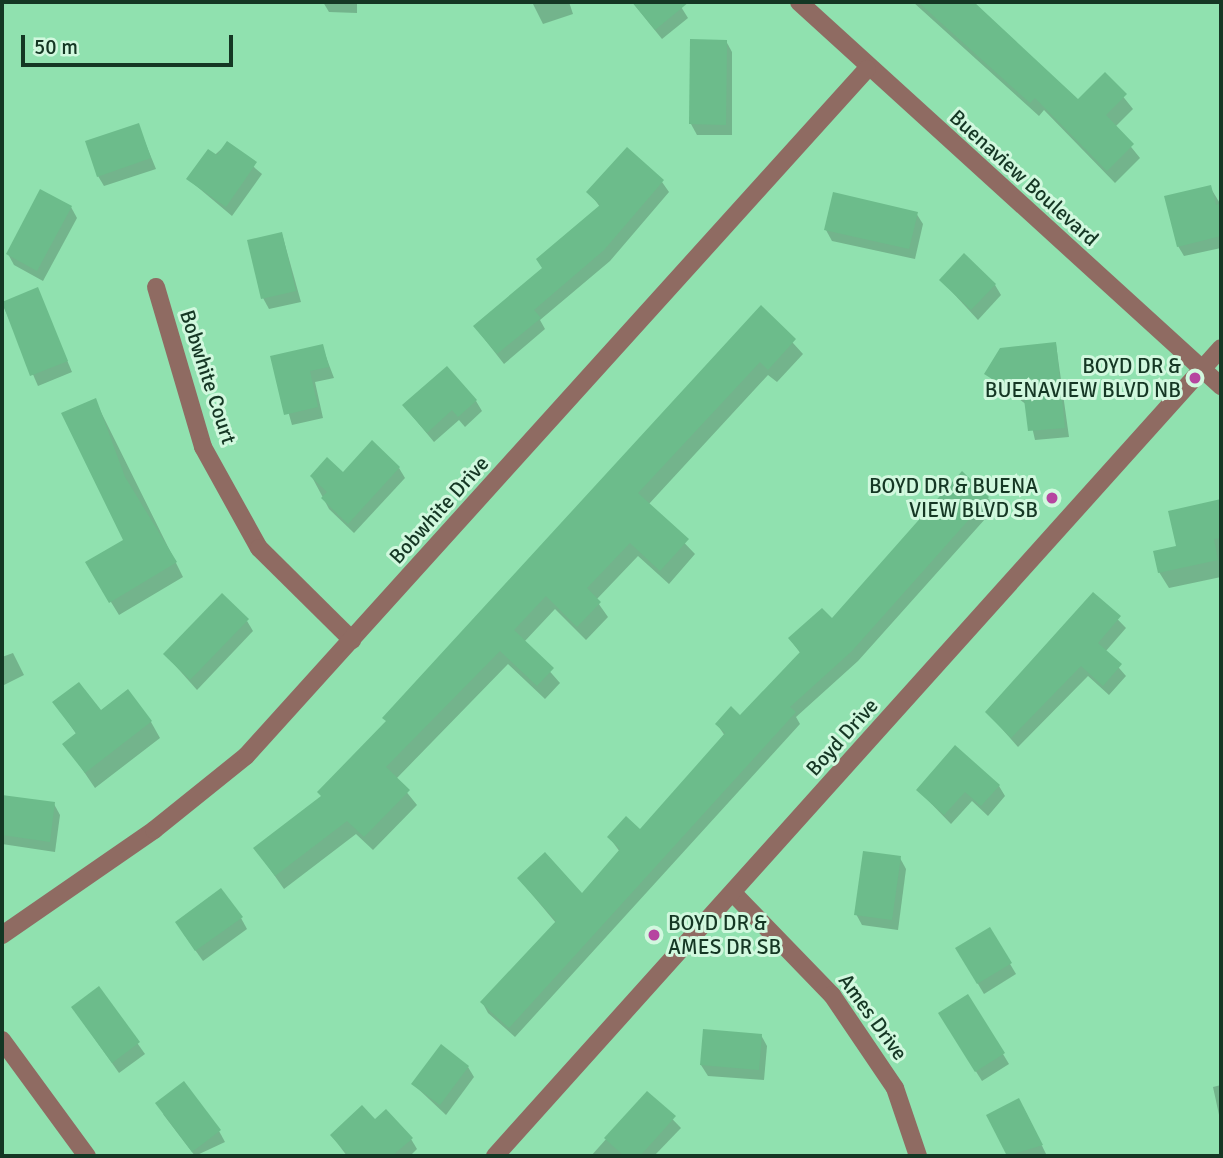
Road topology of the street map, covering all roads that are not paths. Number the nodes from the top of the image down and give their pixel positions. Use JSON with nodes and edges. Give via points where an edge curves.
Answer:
{"nodes":[{"id":1,"x":799,"y":2,"type":"edge"},
{"id":2,"x":867,"y":69,"type":"junction"},
{"id":3,"x":156,"y":287,"type":"dead end"},
{"id":4,"x":1221,"y":348,"type":"edge"},
{"id":5,"x":1202,"y":369,"type":"junction"},
{"id":6,"x":1221,"y":386,"type":"edge"},
{"id":7,"x":352,"y":640,"type":"junction"},
{"id":8,"x":733,"y":893,"type":"junction"},
{"id":9,"x":2,"y":935,"type":"edge"},
{"id":10,"x":2,"y":1040,"type":"edge"},
{"id":11,"x":87,"y":1156,"type":"edge"},
{"id":12,"x":495,"y":1156,"type":"edge"},
{"id":13,"x":918,"y":1156,"type":"edge"}],
"edges":[{"from":1,"to":2,"type":"street","name":"Buenaview Boulevard"},
{"from":2,"to":5,"type":"street","name":"Buenaview Boulevard"},
{"from":2,"to":7,"type":"street","name":"Bobwhite Drive"},
{"from":3,"to":7,"type":"street","name":"Bobwhite Court","via":[[203,447],[259,548]]},
{"from":4,"to":5,"type":"street","name":"Boyd Drive"},
{"from":5,"to":6,"type":"street","name":"Buenaview Boulevard"},
{"from":5,"to":8,"type":"street","name":"Boyd Drive"},
{"from":7,"to":9,"type":"street","name":"Bobwhite Drive","via":[[246,756],[154,830]]},
{"from":8,"to":12,"type":"street","name":"Boyd Drive"},
{"from":8,"to":13,"type":"street","name":"Ames Drive","via":[[832,995],[895,1087]]},
{"from":10,"to":11,"type":"street"}]}
